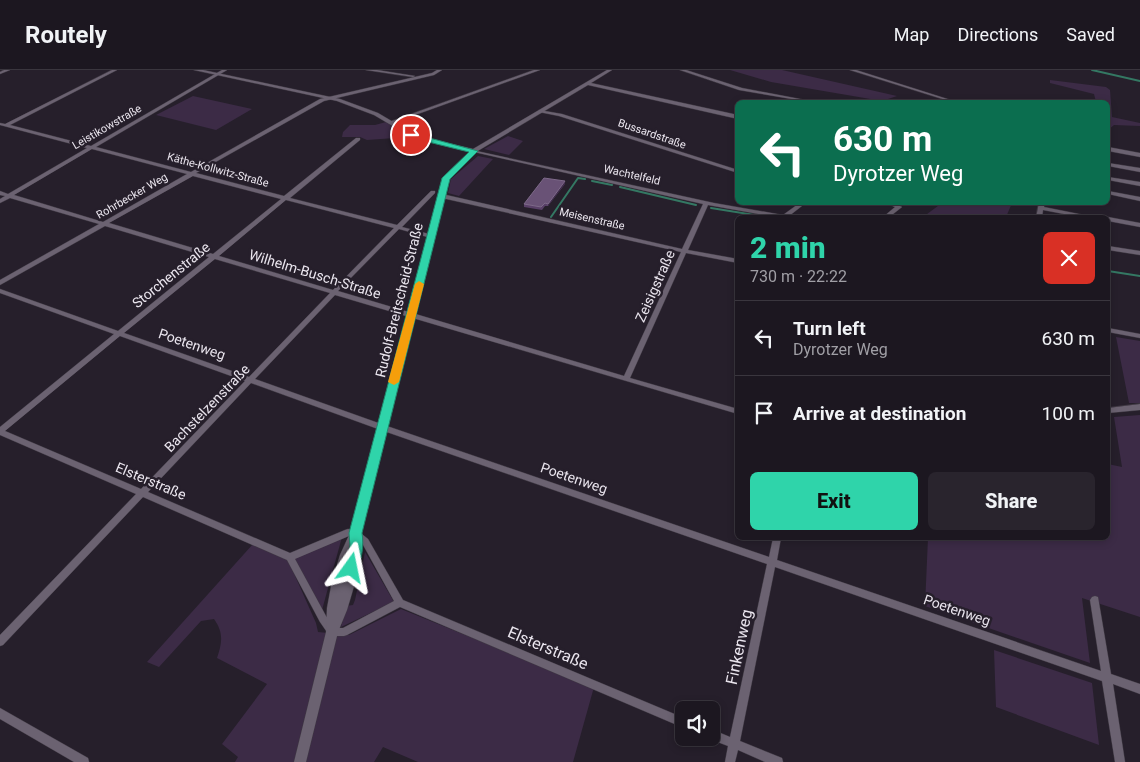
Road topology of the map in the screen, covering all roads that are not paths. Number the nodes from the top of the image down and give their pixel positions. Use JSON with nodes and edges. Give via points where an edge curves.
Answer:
{"nodes":[{"id":1,"x":8,"y":70,"type":"edge"},
{"id":2,"x":115,"y":70,"type":"edge"},
{"id":3,"x":196,"y":70,"type":"edge"},
{"id":4,"x":225,"y":70,"type":"edge"},
{"id":5,"x":368,"y":70,"type":"edge"},
{"id":6,"x":440,"y":70,"type":"edge"},
{"id":7,"x":538,"y":70,"type":"edge"},
{"id":8,"x":610,"y":70,"type":"edge"},
{"id":9,"x":682,"y":70,"type":"edge"},
{"id":10,"x":852,"y":70,"type":"edge"},
{"id":11,"x":0,"y":73,"type":"edge"},
{"id":12,"x":217,"y":74,"type":"junction"},
{"id":13,"x":418,"y":77,"type":"junction"},
{"id":14,"x":588,"y":84,"type":"junction"},
{"id":15,"x":328,"y":98,"type":"junction"},
{"id":16,"x":801,"y":100,"type":"edge"},
{"id":17,"x":949,"y":100,"type":"edge"},
{"id":18,"x":543,"y":110,"type":"junction"},
{"id":19,"x":735,"y":116,"type":"edge"},
{"id":20,"x":391,"y":122,"type":"junction"},
{"id":21,"x":0,"y":124,"type":"edge"},
{"id":22,"x":6,"y":126,"type":"junction"},
{"id":23,"x":358,"y":139,"type":"dead end"},
{"id":24,"x":91,"y":148,"type":"junction"},
{"id":25,"x":1110,"y":149,"type":"edge"},
{"id":26,"x":474,"y":151,"type":"junction"},
{"id":27,"x":1139,"y":154,"type":"edge"},
{"id":28,"x":1110,"y":165,"type":"edge"},
{"id":29,"x":1140,"y":170,"type":"edge"},
{"id":30,"x":735,"y":171,"type":"edge"},
{"id":31,"x":191,"y":173,"type":"junction"},
{"id":32,"x":1110,"y":179,"type":"edge"},
{"id":33,"x":1140,"y":184,"type":"edge"},
{"id":34,"x":433,"y":192,"type":"dead end"},
{"id":35,"x":0,"y":193,"type":"edge"},
{"id":36,"x":1110,"y":193,"type":"edge"},
{"id":37,"x":8,"y":196,"type":"junction"},
{"id":38,"x":442,"y":196,"type":"junction"},
{"id":39,"x":284,"y":198,"type":"junction"},
{"id":40,"x":1140,"y":199,"type":"edge"},
{"id":41,"x":0,"y":200,"type":"edge"},
{"id":42,"x":706,"y":203,"type":"junction"},
{"id":43,"x":801,"y":205,"type":"edge"},
{"id":44,"x":890,"y":205,"type":"edge"},
{"id":45,"x":1042,"y":205,"type":"edge"},
{"id":46,"x":779,"y":215,"type":"edge"},
{"id":47,"x":786,"y":215,"type":"edge"},
{"id":48,"x":888,"y":215,"type":"edge"},
{"id":49,"x":1085,"y":215,"type":"edge"},
{"id":50,"x":1110,"y":219,"type":"edge"},
{"id":51,"x":104,"y":223,"type":"junction"},
{"id":52,"x":1140,"y":225,"type":"edge"},
{"id":53,"x":398,"y":228,"type":"junction"},
{"id":54,"x":431,"y":236,"type":"junction"},
{"id":55,"x":1110,"y":248,"type":"edge"},
{"id":56,"x":684,"y":251,"type":"junction"},
{"id":57,"x":1140,"y":254,"type":"edge"},
{"id":58,"x":213,"y":257,"type":"junction"},
{"id":59,"x":735,"y":260,"type":"edge"},
{"id":60,"x":0,"y":284,"type":"edge"},
{"id":61,"x":0,"y":291,"type":"edge"},
{"id":62,"x":334,"y":292,"type":"junction"},
{"id":63,"x":412,"y":316,"type":"junction"},
{"id":64,"x":1110,"y":330,"type":"edge"},
{"id":65,"x":120,"y":334,"type":"junction"},
{"id":66,"x":1140,"y":336,"type":"edge"},
{"id":67,"x":626,"y":379,"type":"junction"},
{"id":68,"x":252,"y":380,"type":"junction"},
{"id":69,"x":1140,"y":407,"type":"edge"},
{"id":70,"x":735,"y":411,"type":"edge"},
{"id":71,"x":1110,"y":411,"type":"edge"},
{"id":72,"x":381,"y":427,"type":"junction"},
{"id":73,"x":0,"y":432,"type":"edge"},
{"id":74,"x":143,"y":493,"type":"junction"},
{"id":75,"x":355,"y":533,"type":"junction"},
{"id":76,"x":777,"y":540,"type":"edge"},
{"id":77,"x":290,"y":557,"type":"junction"},
{"id":78,"x":772,"y":560,"type":"junction"},
{"id":79,"x":1096,"y":600,"type":"dead end"},
{"id":80,"x":400,"y":603,"type":"junction"},
{"id":81,"x":332,"y":632,"type":"junction"},
{"id":82,"x":0,"y":642,"type":"edge"},
{"id":83,"x":1108,"y":677,"type":"junction"},
{"id":84,"x":1140,"y":689,"type":"edge"},
{"id":85,"x":0,"y":713,"type":"edge"},
{"id":86,"x":675,"y":719,"type":"edge"},
{"id":87,"x":720,"y":738,"type":"edge"},
{"id":88,"x":734,"y":744,"type":"junction"},
{"id":89,"x":84,"y":762,"type":"edge"},
{"id":90,"x":300,"y":762,"type":"edge"},
{"id":91,"x":730,"y":762,"type":"edge"},
{"id":92,"x":778,"y":762,"type":"edge"},
{"id":93,"x":1120,"y":762,"type":"edge"}],
"edges":[{"from":1,"to":11,"type":"street"},
{"from":2,"to":22,"type":"street"},
{"from":3,"to":12,"type":"street"},
{"from":4,"to":12,"type":"street","name":"Leistikowstraße"},
{"from":5,"to":13,"type":"street"},
{"from":6,"to":13,"type":"street","name":"Rohrbecker Weg"},
{"from":7,"to":20,"type":"street"},
{"from":8,"to":14,"type":"street","name":"Rudolf-Breitscheid-Straße"},
{"from":9,"to":16,"type":"street","via":[[756,93]]},
{"from":10,"to":17,"type":"street"},
{"from":12,"to":15,"type":"street"},
{"from":12,"to":24,"type":"street","name":"Leistikowstraße"},
{"from":13,"to":15,"type":"street","name":"Rohrbecker Weg"},
{"from":14,"to":18,"type":"street","name":"Rudolf-Breitscheid-Straße"},
{"from":14,"to":19,"type":"street"},
{"from":15,"to":20,"type":"street","via":[[365,109]]},
{"from":15,"to":31,"type":"street","name":"Rohrbecker Weg"},
{"from":18,"to":26,"type":"street","name":"Rudolf-Breitscheid-Straße"},
{"from":18,"to":30,"type":"street","name":"Bussardstraße"},
{"from":20,"to":26,"type":"street","via":[[415,137]]},
{"from":21,"to":22,"type":"street","name":"Käthe-Kollwitz-Straße"},
{"from":22,"to":24,"type":"street","name":"Käthe-Kollwitz-Straße"},
{"from":23,"to":39,"type":"street","name":"Storchenstraße"},
{"from":24,"to":31,"type":"street","name":"Käthe-Kollwitz-Straße"},
{"from":24,"to":37,"type":"street","name":"Leistikowstraße"},
{"from":25,"to":27,"type":"street"},
{"from":26,"to":38,"type":"street","name":"Rudolf-Breitscheid-Straße","via":[[446,178]]},
{"from":26,"to":42,"type":"street","name":"Wachtelfeld"},
{"from":28,"to":29,"type":"street"},
{"from":31,"to":39,"type":"street","name":"Käthe-Kollwitz-Straße"},
{"from":31,"to":51,"type":"street","name":"Rohrbecker Weg"},
{"from":32,"to":33,"type":"street"},
{"from":34,"to":53,"type":"street","name":"Bachstelzenstraße"},
{"from":35,"to":37,"type":"street","name":"Wilhelm-Busch-Straße"},
{"from":36,"to":40,"type":"street"},
{"from":37,"to":41,"type":"street","name":"Leistikowstraße"},
{"from":37,"to":51,"type":"street","name":"Wilhelm-Busch-Straße"},
{"from":38,"to":54,"type":"street","name":"Rudolf-Breitscheid-Straße"},
{"from":38,"to":56,"type":"street","name":"Meisenstraße"},
{"from":39,"to":53,"type":"street","name":"Käthe-Kollwitz-Straße"},
{"from":39,"to":58,"type":"street","name":"Storchenstraße"},
{"from":42,"to":46,"type":"street","name":"Wachtelfeld"},
{"from":42,"to":56,"type":"street","name":"Zeisigstraße"},
{"from":43,"to":47,"type":"street"},
{"from":44,"to":48,"type":"street","via":[[884,210],[892,212]]},
{"from":45,"to":49,"type":"street"},
{"from":50,"to":52,"type":"street"},
{"from":51,"to":58,"type":"street","name":"Wilhelm-Busch-Straße"},
{"from":51,"to":60,"type":"street","name":"Rohrbecker Weg"},
{"from":53,"to":54,"type":"street","name":"Käthe-Kollwitz-Straße"},
{"from":53,"to":62,"type":"street","name":"Bachstelzenstraße"},
{"from":54,"to":63,"type":"street","name":"Rudolf-Breitscheid-Straße"},
{"from":55,"to":57,"type":"street"},
{"from":56,"to":59,"type":"street","name":"Meisenstraße"},
{"from":56,"to":67,"type":"street","name":"Zeisigstraße"},
{"from":58,"to":62,"type":"street","name":"Wilhelm-Busch-Straße"},
{"from":58,"to":65,"type":"street","name":"Storchenstraße"},
{"from":61,"to":65,"type":"street","name":"Poetenweg"},
{"from":62,"to":63,"type":"street","name":"Wilhelm-Busch-Straße"},
{"from":62,"to":68,"type":"street","name":"Bachstelzenstraße"},
{"from":63,"to":67,"type":"street","name":"Wilhelm-Busch-Straße"},
{"from":63,"to":72,"type":"street","name":"Rudolf-Breitscheid-Straße"},
{"from":64,"to":66,"type":"street"},
{"from":65,"to":68,"type":"street","name":"Poetenweg"},
{"from":65,"to":73,"type":"street","name":"Storchenstraße"},
{"from":67,"to":70,"type":"street","name":"Wilhelm-Busch-Straße"},
{"from":68,"to":72,"type":"street","name":"Poetenweg"},
{"from":68,"to":74,"type":"street","name":"Bachstelzenstraße"},
{"from":69,"to":71,"type":"street"},
{"from":72,"to":75,"type":"street","name":"Rudolf-Breitscheid-Straße"},
{"from":72,"to":78,"type":"street","name":"Poetenweg"},
{"from":73,"to":74,"type":"street","name":"Elsterstraße"},
{"from":74,"to":77,"type":"street","name":"Elsterstraße"},
{"from":74,"to":82,"type":"street","name":"Bachstelzenstraße"},
{"from":75,"to":77,"type":"street","via":[[348,532]]},
{"from":75,"to":80,"type":"street","via":[[365,541]]},
{"from":75,"to":81,"type":"street","name":"Rudolf-Breitscheid-Straße","via":[[357,546],[339,618]]},
{"from":76,"to":78,"type":"street","name":"Finkenweg"},
{"from":77,"to":81,"type":"street"},
{"from":78,"to":83,"type":"street","name":"Poetenweg"},
{"from":78,"to":88,"type":"street","name":"Finkenweg"},
{"from":79,"to":83,"type":"street"},
{"from":80,"to":81,"type":"street","via":[[344,632]]},
{"from":80,"to":86,"type":"street","name":"Elsterstraße"},
{"from":81,"to":90,"type":"street","name":"Rudolf-Breitscheid-Straße"},
{"from":83,"to":84,"type":"street","name":"Poetenweg"},
{"from":83,"to":93,"type":"street"},
{"from":85,"to":89,"type":"street"},
{"from":87,"to":88,"type":"street"},
{"from":88,"to":91,"type":"street","name":"Finkenweg"},
{"from":88,"to":92,"type":"street"}]}
